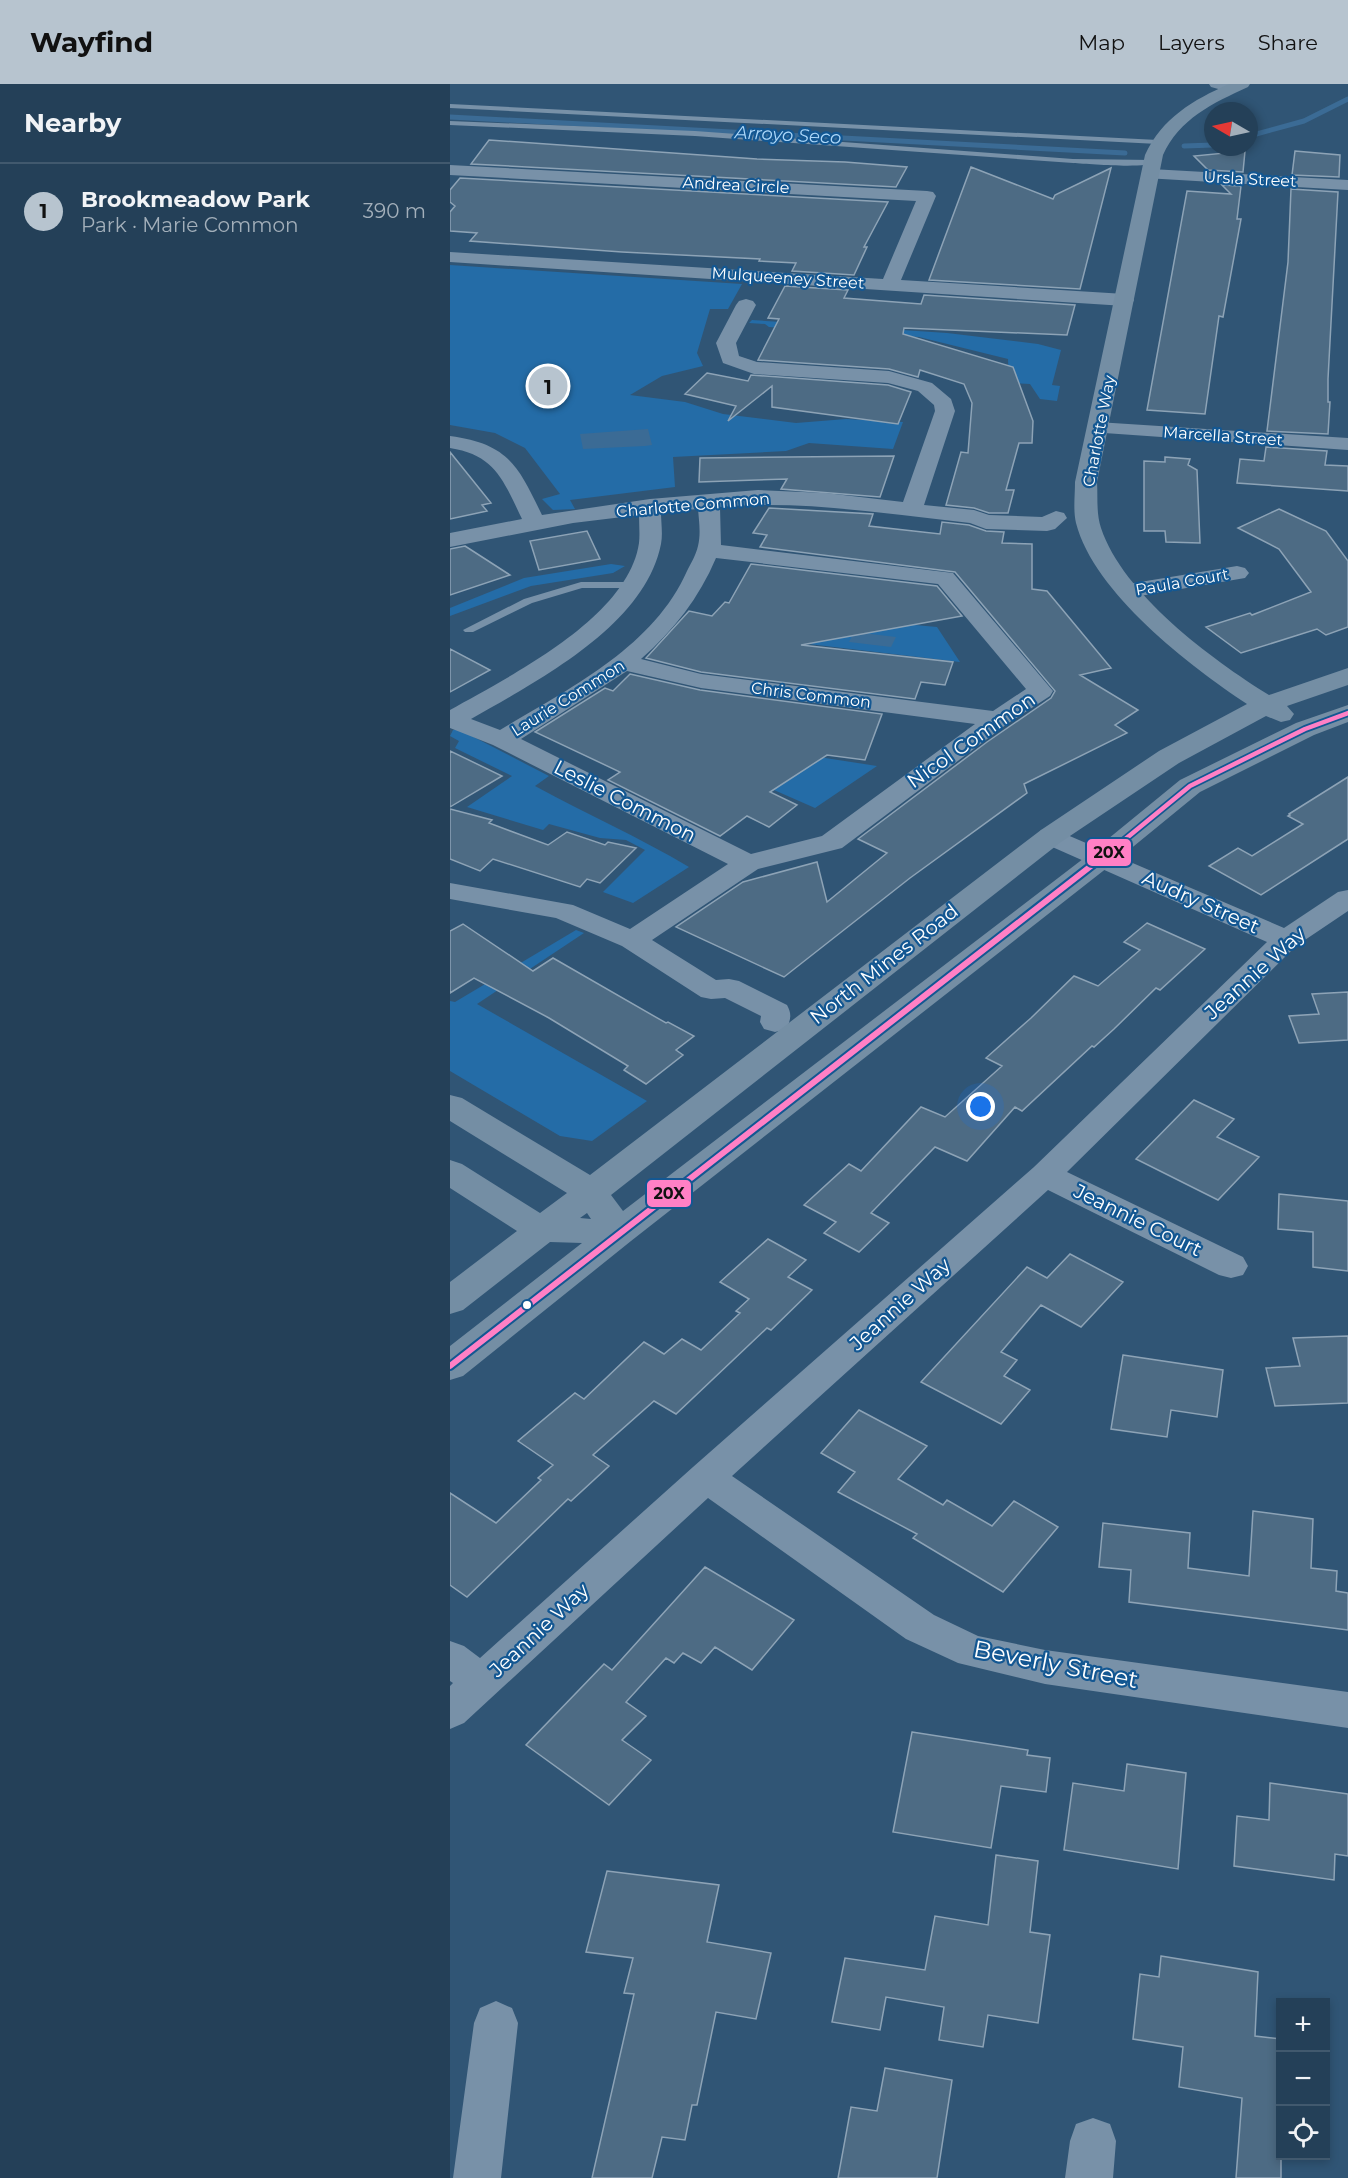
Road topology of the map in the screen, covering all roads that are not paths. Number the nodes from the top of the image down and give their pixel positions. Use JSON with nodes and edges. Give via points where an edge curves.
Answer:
{"nodes":[{"id":1,"x":1231,"y":85,"type":"edge"},
{"id":2,"x":450,"y":106,"type":"edge"},
{"id":3,"x":450,"y":123,"type":"edge"},
{"id":4,"x":1154,"y":158,"type":"junction"},
{"id":5,"x":450,"y":170,"type":"edge"},
{"id":6,"x":1348,"y":185,"type":"edge"},
{"id":7,"x":450,"y":257,"type":"edge"},
{"id":8,"x":758,"y":281,"type":"junction"},
{"id":9,"x":891,"y":285,"type":"junction"},
{"id":10,"x":1125,"y":300,"type":"junction"},
{"id":11,"x":1097,"y":428,"type":"junction"},
{"id":12,"x":450,"y":441,"type":"edge"},
{"id":13,"x":1348,"y":444,"type":"edge"},
{"id":14,"x":709,"y":501,"type":"junction"},
{"id":15,"x":650,"y":507,"type":"junction"},
{"id":16,"x":911,"y":510,"type":"junction"},
{"id":17,"x":1087,"y":519,"type":"junction"},
{"id":18,"x":535,"y":523,"type":"junction"},
{"id":19,"x":450,"y":540,"type":"edge"},
{"id":20,"x":709,"y":550,"type":"junction"},
{"id":21,"x":1237,"y":573,"type":"dead end"},
{"id":22,"x":632,"y":585,"type":"junction"},
{"id":23,"x":1128,"y":591,"type":"junction"},
{"id":24,"x":469,"y":630,"type":"dead end"},
{"id":25,"x":626,"y":663,"type":"junction"},
{"id":26,"x":1348,"y":675,"type":"edge"},
{"id":27,"x":1266,"y":705,"type":"junction"},
{"id":28,"x":1348,"y":713,"type":"edge"},
{"id":29,"x":998,"y":719,"type":"junction"},
{"id":30,"x":450,"y":720,"type":"edge"},
{"id":31,"x":1305,"y":729,"type":"junction"},
{"id":32,"x":502,"y":740,"type":"junction"},
{"id":33,"x":1051,"y":836,"type":"junction"},
{"id":34,"x":1102,"y":858,"type":"junction"},
{"id":35,"x":748,"y":863,"type":"junction"},
{"id":36,"x":450,"y":891,"type":"edge"},
{"id":37,"x":1348,"y":898,"type":"edge"},
{"id":38,"x":632,"y":940,"type":"junction"},
{"id":39,"x":1286,"y":940,"type":"junction"},
{"id":40,"x":785,"y":1027,"type":"junction"},
{"id":41,"x":450,"y":1106,"type":"edge"},
{"id":42,"x":450,"y":1172,"type":"edge"},
{"id":43,"x":1045,"y":1175,"type":"junction"},
{"id":44,"x":590,"y":1191,"type":"junction"},
{"id":45,"x":540,"y":1229,"type":"junction"},
{"id":46,"x":619,"y":1232,"type":"junction"},
{"id":47,"x":1231,"y":1266,"type":"dead end"},
{"id":48,"x":450,"y":1301,"type":"edge"},
{"id":49,"x":450,"y":1366,"type":"edge"},
{"id":50,"x":706,"y":1477,"type":"junction"},
{"id":51,"x":450,"y":1658,"type":"edge"},
{"id":52,"x":482,"y":1682,"type":"junction"},
{"id":53,"x":1348,"y":1710,"type":"edge"},
{"id":54,"x":450,"y":1711,"type":"edge"},
{"id":55,"x":496,"y":2023,"type":"dead end"},
{"id":56,"x":477,"y":2178,"type":"edge"}],
"edges":[{"from":1,"to":4,"type":"main road","name":"Charlotte Way","via":[[1173,123]]},
{"from":2,"to":4,"type":"lane","via":[[513,107]]},
{"from":3,"to":4,"type":"lane","via":[[670,132],[995,153],[1077,163]]},
{"from":4,"to":6,"type":"street","name":"Ursla Street"},
{"from":4,"to":10,"type":"main road","name":"Charlotte Way"},
{"from":5,"to":9,"type":"street","name":"Andrea Circle","via":[[927,196]]},
{"from":7,"to":8,"type":"street","name":"Mulqueeney Street"},
{"from":8,"to":9,"type":"street","name":"Mulqueeney Street"},
{"from":8,"to":16,"type":"street","via":[[763,289],[755,303],[746,305],[726,343],[730,359],[754,368],[889,377],[925,387],[944,404],[945,411]]},
{"from":9,"to":10,"type":"street","name":"Mulqueeney Street"},
{"from":10,"to":11,"type":"main road","name":"Charlotte Way"},
{"from":11,"to":13,"type":"street","name":"Marcella Street"},
{"from":11,"to":17,"type":"main road","name":"Charlotte Way","via":[[1086,482]]},
{"from":12,"to":18,"type":"street","via":[[490,452],[504,464]]},
{"from":14,"to":15,"type":"street","name":"Charlotte Common"},
{"from":14,"to":16,"type":"street","name":"Charlotte Common","via":[[758,497]]},
{"from":14,"to":20,"type":"street","name":"Laurie Common"},
{"from":15,"to":18,"type":"street","name":"Charlotte Common"},
{"from":15,"to":22,"type":"street","via":[[654,525],[646,562]]},
{"from":16,"to":17,"type":"street","name":"Charlotte Common","via":[[974,516],[986,522],[1047,524],[1056,518]]},
{"from":17,"to":23,"type":"main road","name":"Charlotte Way","via":[[1101,554]]},
{"from":18,"to":19,"type":"street","name":"Charlotte Common"},
{"from":20,"to":25,"type":"street","name":"Laurie Common","via":[[680,605]]},
{"from":20,"to":29,"type":"street","name":"Nicol Common","via":[[945,578],[1041,691]]},
{"from":21,"to":23,"type":"street","name":"Paula Court"},
{"from":22,"to":24,"type":"lane","via":[[581,585],[528,602]]},
{"from":22,"to":30,"type":"street","via":[[597,627],[563,654]]},
{"from":23,"to":27,"type":"main road","name":"Charlotte Way","via":[[1177,643]]},
{"from":25,"to":29,"type":"street","name":"Chris Common","via":[[701,681]]},
{"from":25,"to":32,"type":"street","name":"Laurie Common"},
{"from":26,"to":27,"type":"main road","name":"North Mines Road"},
{"from":27,"to":31,"type":"main road","name":"Charlotte Way"},
{"from":27,"to":33,"type":"main road","name":"North Mines Road","via":[[1169,757]]},
{"from":28,"to":31,"type":"main road"},
{"from":29,"to":35,"type":"street","name":"Nicol Common","via":[[832,842]]},
{"from":30,"to":32,"type":"street","name":"Leslie Common"},
{"from":31,"to":34,"type":"main road","via":[[1190,786]]},
{"from":32,"to":35,"type":"street","name":"Leslie Common"},
{"from":33,"to":34,"type":"street","name":"Audry Street"},
{"from":33,"to":40,"type":"main road","name":"North Mines Road"},
{"from":34,"to":39,"type":"street","name":"Audry Street"},
{"from":34,"to":46,"type":"main road"},
{"from":35,"to":38,"type":"street","name":"Nicol Common"},
{"from":36,"to":38,"type":"street","via":[[563,911]]},
{"from":37,"to":39,"type":"street","name":"Jeannie Way"},
{"from":38,"to":40,"type":"street","via":[[711,990],[711,1000],[760,1026]]},
{"from":39,"to":43,"type":"street","name":"Jeannie Way"},
{"from":40,"to":44,"type":"main road","name":"North Mines Road"},
{"from":41,"to":44,"type":"main road"},
{"from":42,"to":45,"type":"main road"},
{"from":43,"to":47,"type":"street","name":"Jeannie Court"},
{"from":43,"to":50,"type":"street","name":"Jeannie Way"},
{"from":44,"to":45,"type":"main road","name":"North Mines Road"},
{"from":44,"to":46,"type":"main road"},
{"from":45,"to":46,"type":"main road"},
{"from":45,"to":48,"type":"main road","name":"North Mines Road"},
{"from":46,"to":49,"type":"main road"},
{"from":50,"to":52,"type":"street","name":"Jeannie Way"},
{"from":50,"to":53,"type":"street","name":"Beverly Street","via":[[920,1627],[972,1651],[1045,1667]]},
{"from":51,"to":52,"type":"street"},
{"from":52,"to":54,"type":"street","name":"Jeannie Way"},
{"from":55,"to":56,"type":"street"}]}
